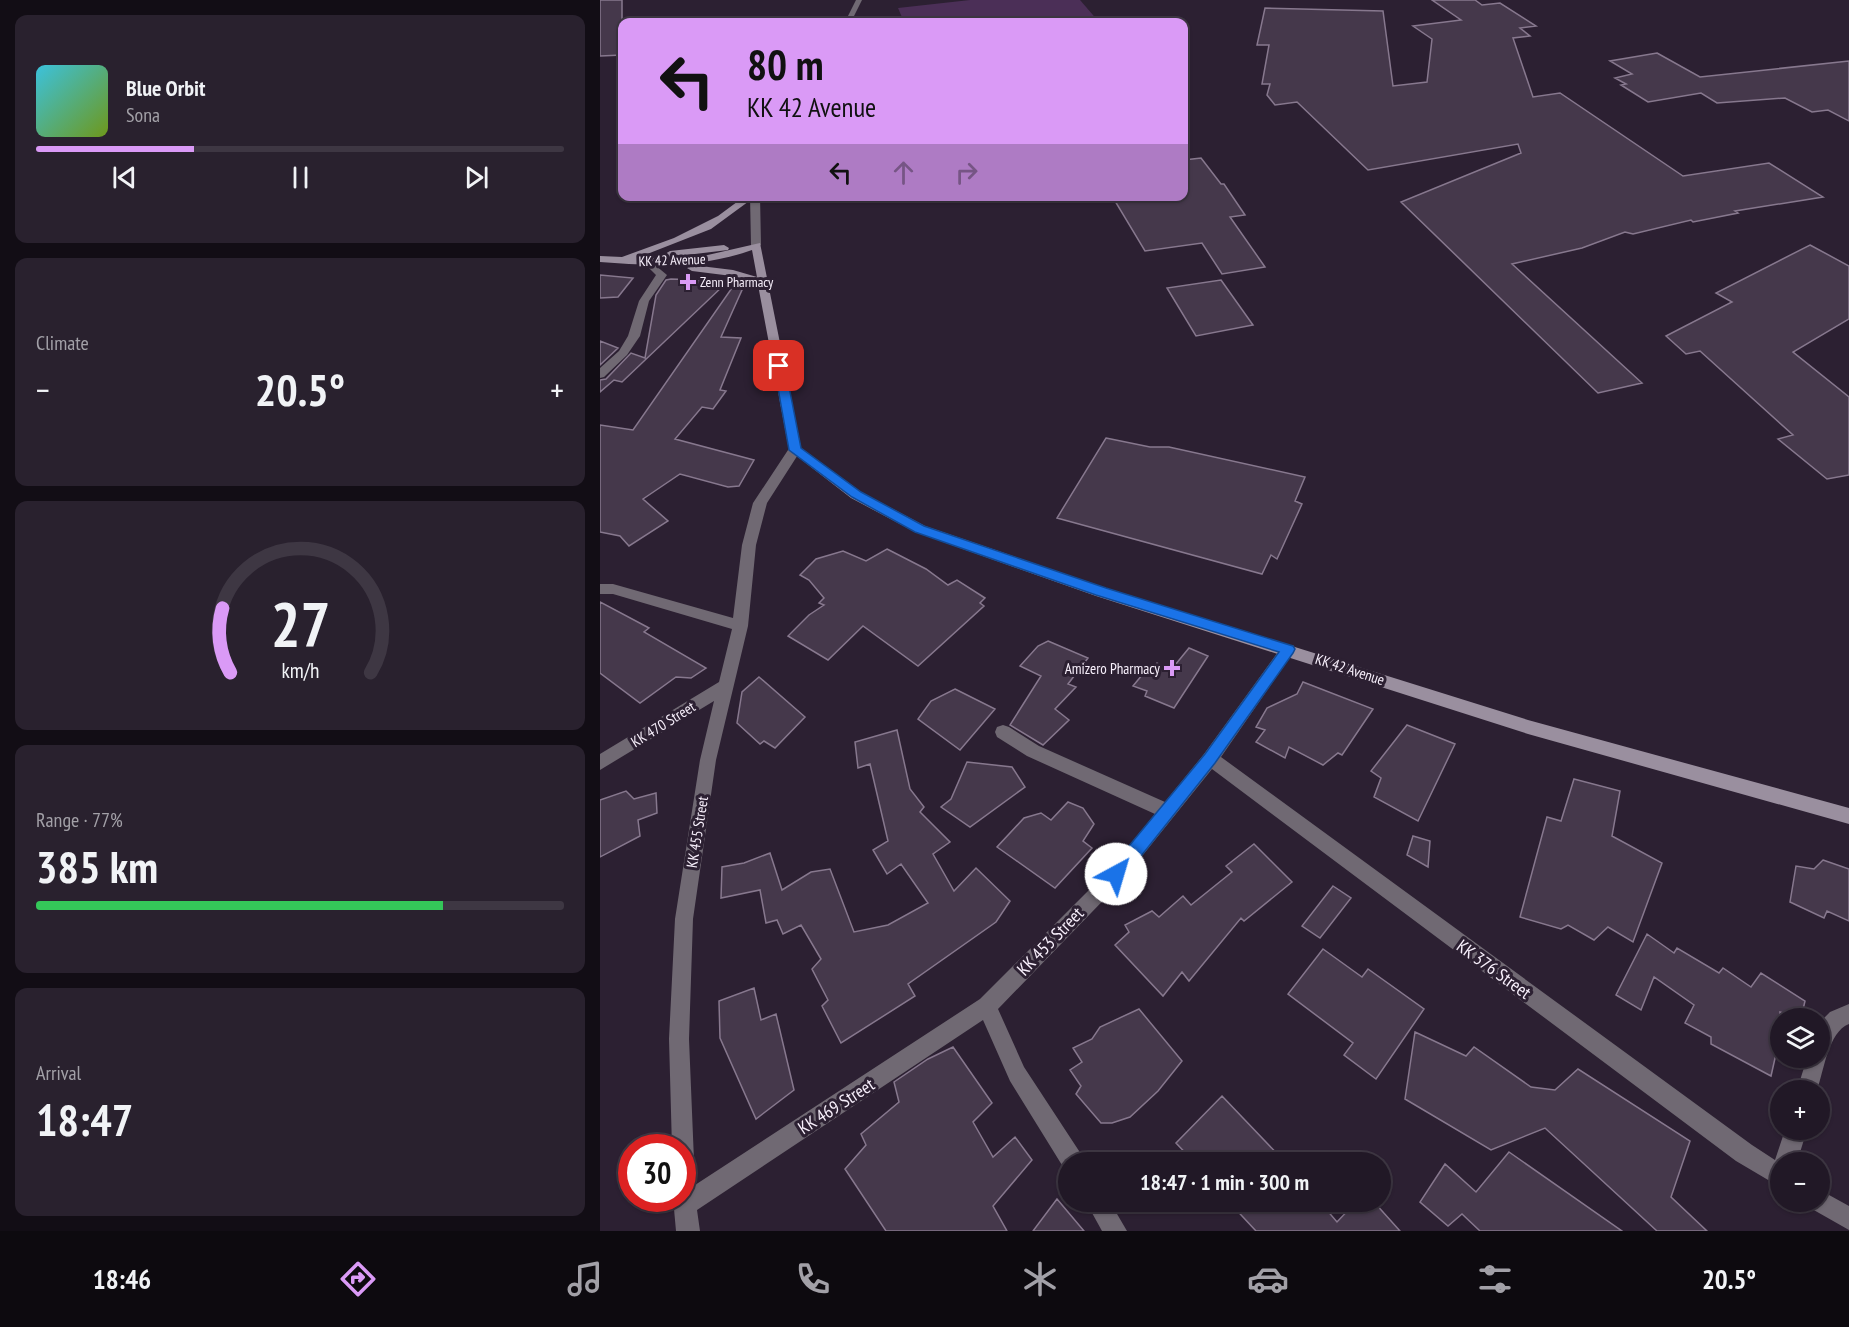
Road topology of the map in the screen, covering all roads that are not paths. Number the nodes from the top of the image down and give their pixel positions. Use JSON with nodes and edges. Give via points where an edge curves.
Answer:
{"nodes":[{"id":1,"x":859,"y":0,"type":"edge"},
{"id":2,"x":850,"y":18,"type":"edge"},
{"id":3,"x":747,"y":201,"type":"edge"},
{"id":4,"x":754,"y":201,"type":"edge"},
{"id":5,"x":756,"y":245,"type":"junction"},
{"id":6,"x":600,"y":259,"type":"edge"},
{"id":7,"x":620,"y":261,"type":"junction"},
{"id":8,"x":649,"y":263,"type":"junction"},
{"id":9,"x":665,"y":263,"type":"junction"},
{"id":10,"x":764,"y":283,"type":"junction"},
{"id":11,"x":600,"y":374,"type":"edge"},
{"id":12,"x":795,"y":450,"type":"junction"},
{"id":13,"x":600,"y":590,"type":"edge"},
{"id":14,"x":740,"y":626,"type":"junction"},
{"id":15,"x":1288,"y":649,"type":"junction"},
{"id":16,"x":727,"y":684,"type":"junction"},
{"id":17,"x":1003,"y":732,"type":"dead end"},
{"id":18,"x":1210,"y":759,"type":"junction"},
{"id":19,"x":600,"y":763,"type":"edge"},
{"id":20,"x":1167,"y":811,"type":"junction"},
{"id":21,"x":1849,"y":816,"type":"edge"},
{"id":22,"x":987,"y":1006,"type":"junction"},
{"id":23,"x":1849,"y":1014,"type":"edge"},
{"id":24,"x":1830,"y":1024,"type":"edge"},
{"id":25,"x":682,"y":1134,"type":"edge"},
{"id":26,"x":1067,"y":1152,"type":"edge"},
{"id":27,"x":1770,"y":1170,"type":"edge"},
{"id":28,"x":696,"y":1197,"type":"edge"},
{"id":29,"x":1830,"y":1207,"type":"edge"},
{"id":30,"x":685,"y":1212,"type":"edge"},
{"id":31,"x":1103,"y":1212,"type":"edge"},
{"id":32,"x":1849,"y":1219,"type":"edge"},
{"id":33,"x":688,"y":1231,"type":"edge"},
{"id":34,"x":1115,"y":1231,"type":"edge"}],
"edges":[{"from":1,"to":2,"type":"street"},
{"from":3,"to":7,"type":"main road","via":[[714,226]]},
{"from":4,"to":5,"type":"street"},
{"from":5,"to":7,"type":"main road","name":"KK 42 Avenue"},
{"from":5,"to":9,"type":"main road","name":"KK 42 Avenue","via":[[713,259]]},
{"from":5,"to":10,"type":"main road"},
{"from":6,"to":7,"type":"main road","name":"KK 42 Avenue"},
{"from":7,"to":8,"type":"main road","name":"KK 42 Avenue"},
{"from":8,"to":9,"type":"main road","name":"KK 42 Avenue"},
{"from":8,"to":11,"type":"street","via":[[662,275],[660,280],[644,301],[634,336],[623,353]]},
{"from":9,"to":10,"type":"main road","via":[[733,273]]},
{"from":10,"to":12,"type":"main road"},
{"from":12,"to":14,"type":"street","name":"KK 455 Street","via":[[760,503],[749,545]]},
{"from":12,"to":15,"type":"main road","name":"KK 42 Avenue","via":[[856,495],[920,529],[1101,592]]},
{"from":13,"to":14,"type":"street","via":[[613,589]]},
{"from":14,"to":16,"type":"street","name":"KK 455 Street"},
{"from":15,"to":18,"type":"street","name":"KK 453 Street"},
{"from":15,"to":21,"type":"main road","name":"KK 42 Avenue","via":[[1528,727]]},
{"from":16,"to":19,"type":"street","name":"KK 470 Street"},
{"from":16,"to":25,"type":"street","name":"KK 455 Street","via":[[708,760],[684,919],[679,1039]]},
{"from":17,"to":20,"type":"street","via":[[1033,751]]},
{"from":18,"to":20,"type":"street","name":"KK 453 Street"},
{"from":18,"to":27,"type":"street","name":"KK 376 Street"},
{"from":20,"to":22,"type":"street","name":"KK 453 Street","via":[[1116,874]]},
{"from":22,"to":26,"type":"street","via":[[1017,1074]]},
{"from":22,"to":28,"type":"street","name":"KK 469 Street"},
{"from":23,"to":24,"type":"street"},
{"from":29,"to":32,"type":"street"},
{"from":30,"to":33,"type":"street","name":"KK 455 Street"},
{"from":31,"to":34,"type":"street"}]}
